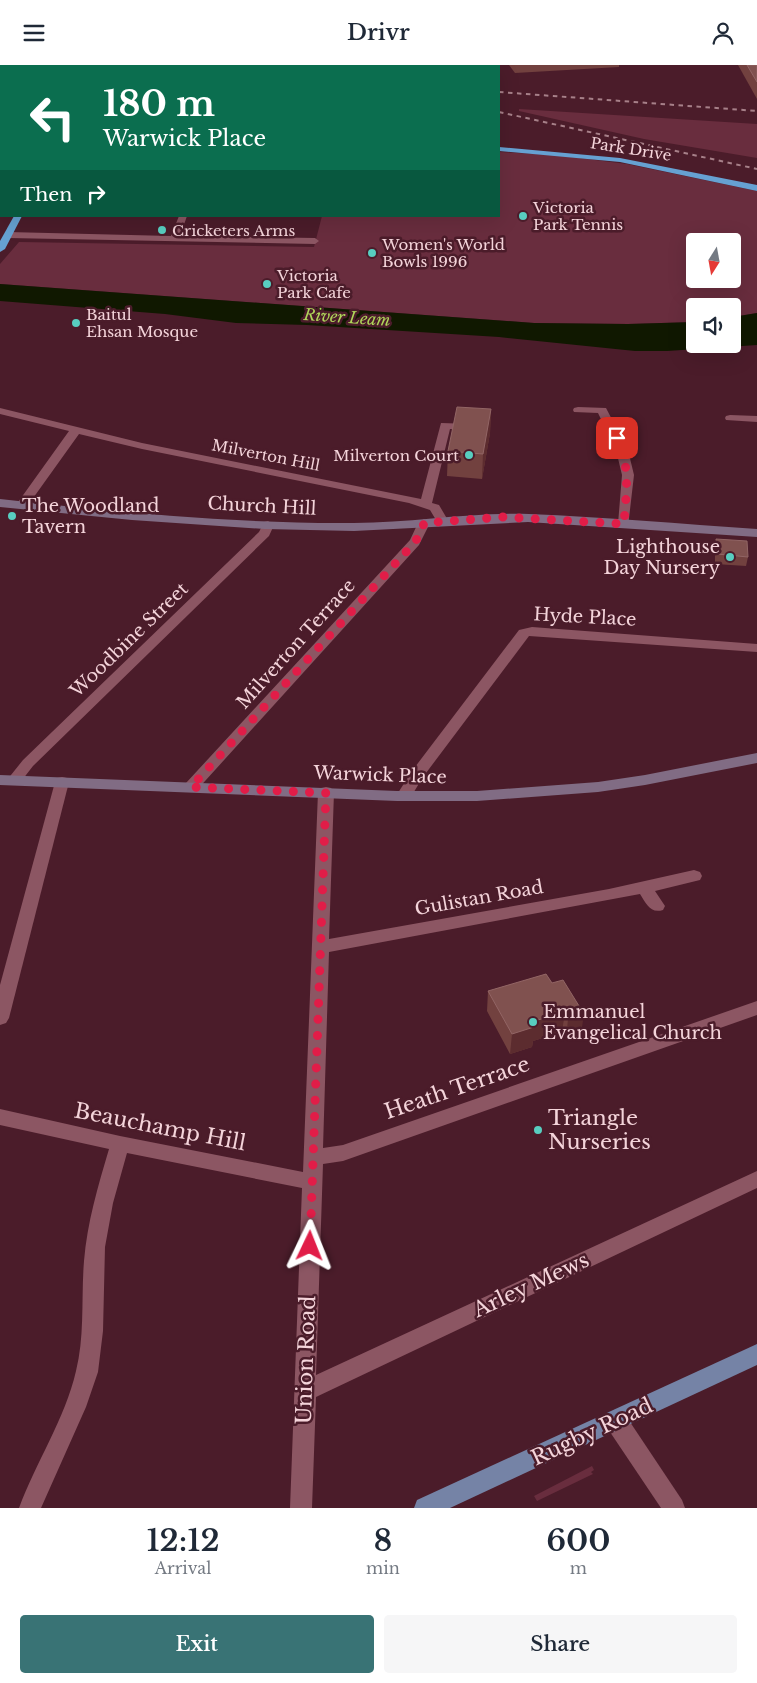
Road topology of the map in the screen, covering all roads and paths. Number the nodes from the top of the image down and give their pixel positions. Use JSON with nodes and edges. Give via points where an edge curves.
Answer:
{"nodes":[{"id":1,"x":500,"y":149,"type":"edge"},
{"id":2,"x":757,"y":188,"type":"edge"},
{"id":3,"x":17,"y":217,"type":"edge"},
{"id":4,"x":183,"y":217,"type":"edge"},
{"id":5,"x":6,"y":234,"type":"edge"},
{"id":6,"x":175,"y":238,"type":"junction"},
{"id":7,"x":315,"y":241,"type":"dead end"},
{"id":8,"x":0,"y":249,"type":"edge"},
{"id":9,"x":578,"y":410,"type":"dead end"},
{"id":10,"x":0,"y":411,"type":"edge"},
{"id":11,"x":730,"y":418,"type":"dead end"},
{"id":12,"x":757,"y":419,"type":"edge"},
{"id":13,"x":485,"y":428,"type":"edge"},
{"id":14,"x":76,"y":430,"type":"junction"},
{"id":15,"x":0,"y":503,"type":"edge"},
{"id":16,"x":426,"y":504,"type":"junction"},
{"id":17,"x":22,"y":505,"type":"junction"},
{"id":18,"x":444,"y":521,"type":"junction"},
{"id":19,"x":424,"y":523,"type":"junction"},
{"id":20,"x":624,"y":524,"type":"junction"},
{"id":21,"x":268,"y":525,"type":"junction"},
{"id":22,"x":757,"y":533,"type":"edge"},
{"id":23,"x":757,"y":648,"type":"edge"},
{"id":24,"x":757,"y":758,"type":"edge"},
{"id":25,"x":7,"y":780,"type":"edge"},
{"id":26,"x":62,"y":782,"type":"junction"},
{"id":27,"x":191,"y":787,"type":"junction"},
{"id":28,"x":326,"y":793,"type":"junction"},
{"id":29,"x":404,"y":796,"type":"junction"},
{"id":30,"x":694,"y":875,"type":"dead end"},
{"id":31,"x":644,"y":888,"type":"junction"},
{"id":32,"x":657,"y":906,"type":"dead end"},
{"id":33,"x":322,"y":947,"type":"junction"},
{"id":34,"x":757,"y":1008,"type":"edge"},
{"id":35,"x":0,"y":1018,"type":"edge"},
{"id":36,"x":0,"y":1117,"type":"edge"},
{"id":37,"x":120,"y":1144,"type":"junction"},
{"id":38,"x":313,"y":1157,"type":"junction"},
{"id":39,"x":757,"y":1179,"type":"edge"},
{"id":40,"x":312,"y":1182,"type":"junction"},
{"id":41,"x":757,"y":1354,"type":"edge"},
{"id":42,"x":306,"y":1391,"type":"junction"},
{"id":43,"x":616,"y":1421,"type":"junction"},
{"id":44,"x":30,"y":1508,"type":"edge"},
{"id":45,"x":301,"y":1508,"type":"edge"},
{"id":46,"x":425,"y":1508,"type":"edge"},
{"id":47,"x":674,"y":1508,"type":"edge"}],
"edges":[{"from":1,"to":2,"type":"highway","name":"Park Drive","via":[[620,159]]},
{"from":3,"to":5,"type":"highway"},
{"from":4,"to":6,"type":"street"},
{"from":5,"to":6,"type":"street"},
{"from":5,"to":8,"type":"highway"},
{"from":6,"to":7,"type":"street"},
{"from":9,"to":20,"type":"street","via":[[602,410],[622,450],[628,475]]},
{"from":10,"to":14,"type":"street","name":"Milverton Hill"},
{"from":11,"to":12,"type":"street"},
{"from":13,"to":16,"type":"street","via":[[445,425]]},
{"from":14,"to":16,"type":"street","name":"Milverton Hill"},
{"from":14,"to":17,"type":"street"},
{"from":15,"to":17,"type":"street","name":"Church Hill"},
{"from":16,"to":18,"type":"street","name":"Milverton Hill","via":[[435,508]]},
{"from":17,"to":21,"type":"street","name":"Church Hill"},
{"from":18,"to":19,"type":"street","name":"Church Hill"},
{"from":18,"to":20,"type":"street","name":"Church Hill","via":[[490,517]]},
{"from":19,"to":21,"type":"street","name":"Church Hill","via":[[356,527]]},
{"from":19,"to":27,"type":"street","name":"Milverton Terrace","via":[[415,542]]},
{"from":20,"to":22,"type":"street","name":"Church Hill"},
{"from":21,"to":25,"type":"street","name":"Woodbine Street","via":[[262,537]]},
{"from":23,"to":29,"type":"street","name":"Hyde Place","via":[[532,631],[524,633],[417,774]]},
{"from":24,"to":29,"type":"street","name":"Warwick Place","via":[[645,780],[567,790],[472,796]]},
{"from":25,"to":26,"type":"street","name":"Warwick Place"},
{"from":26,"to":27,"type":"street","name":"Warwick Place"},
{"from":26,"to":35,"type":"street"},
{"from":27,"to":28,"type":"street","name":"Warwick Place"},
{"from":28,"to":29,"type":"street","name":"Warwick Place"},
{"from":28,"to":33,"type":"street","name":"Union Road"},
{"from":30,"to":31,"type":"street","name":"Gulistan Road"},
{"from":31,"to":32,"type":"street"},
{"from":31,"to":33,"type":"street","name":"Gulistan Road"},
{"from":33,"to":38,"type":"street","name":"Union Road"},
{"from":34,"to":38,"type":"street","name":"Heath Terrace","via":[[362,1147]]},
{"from":36,"to":37,"type":"street","name":"Beauchamp Hill"},
{"from":37,"to":40,"type":"street","name":"Beauchamp Hill"},
{"from":37,"to":44,"type":"street","via":[[98,1229],[94,1319],[87,1370],[72,1415]]},
{"from":38,"to":40,"type":"street","name":"Union Road"},
{"from":39,"to":42,"type":"street","name":"Arley Mews"},
{"from":40,"to":42,"type":"street","name":"Union Road"},
{"from":41,"to":43,"type":"main road","name":"Rugby Road"},
{"from":42,"to":45,"type":"street","name":"Union Road"},
{"from":43,"to":46,"type":"main road","name":"Rugby Road"},
{"from":43,"to":47,"type":"street"}]}
